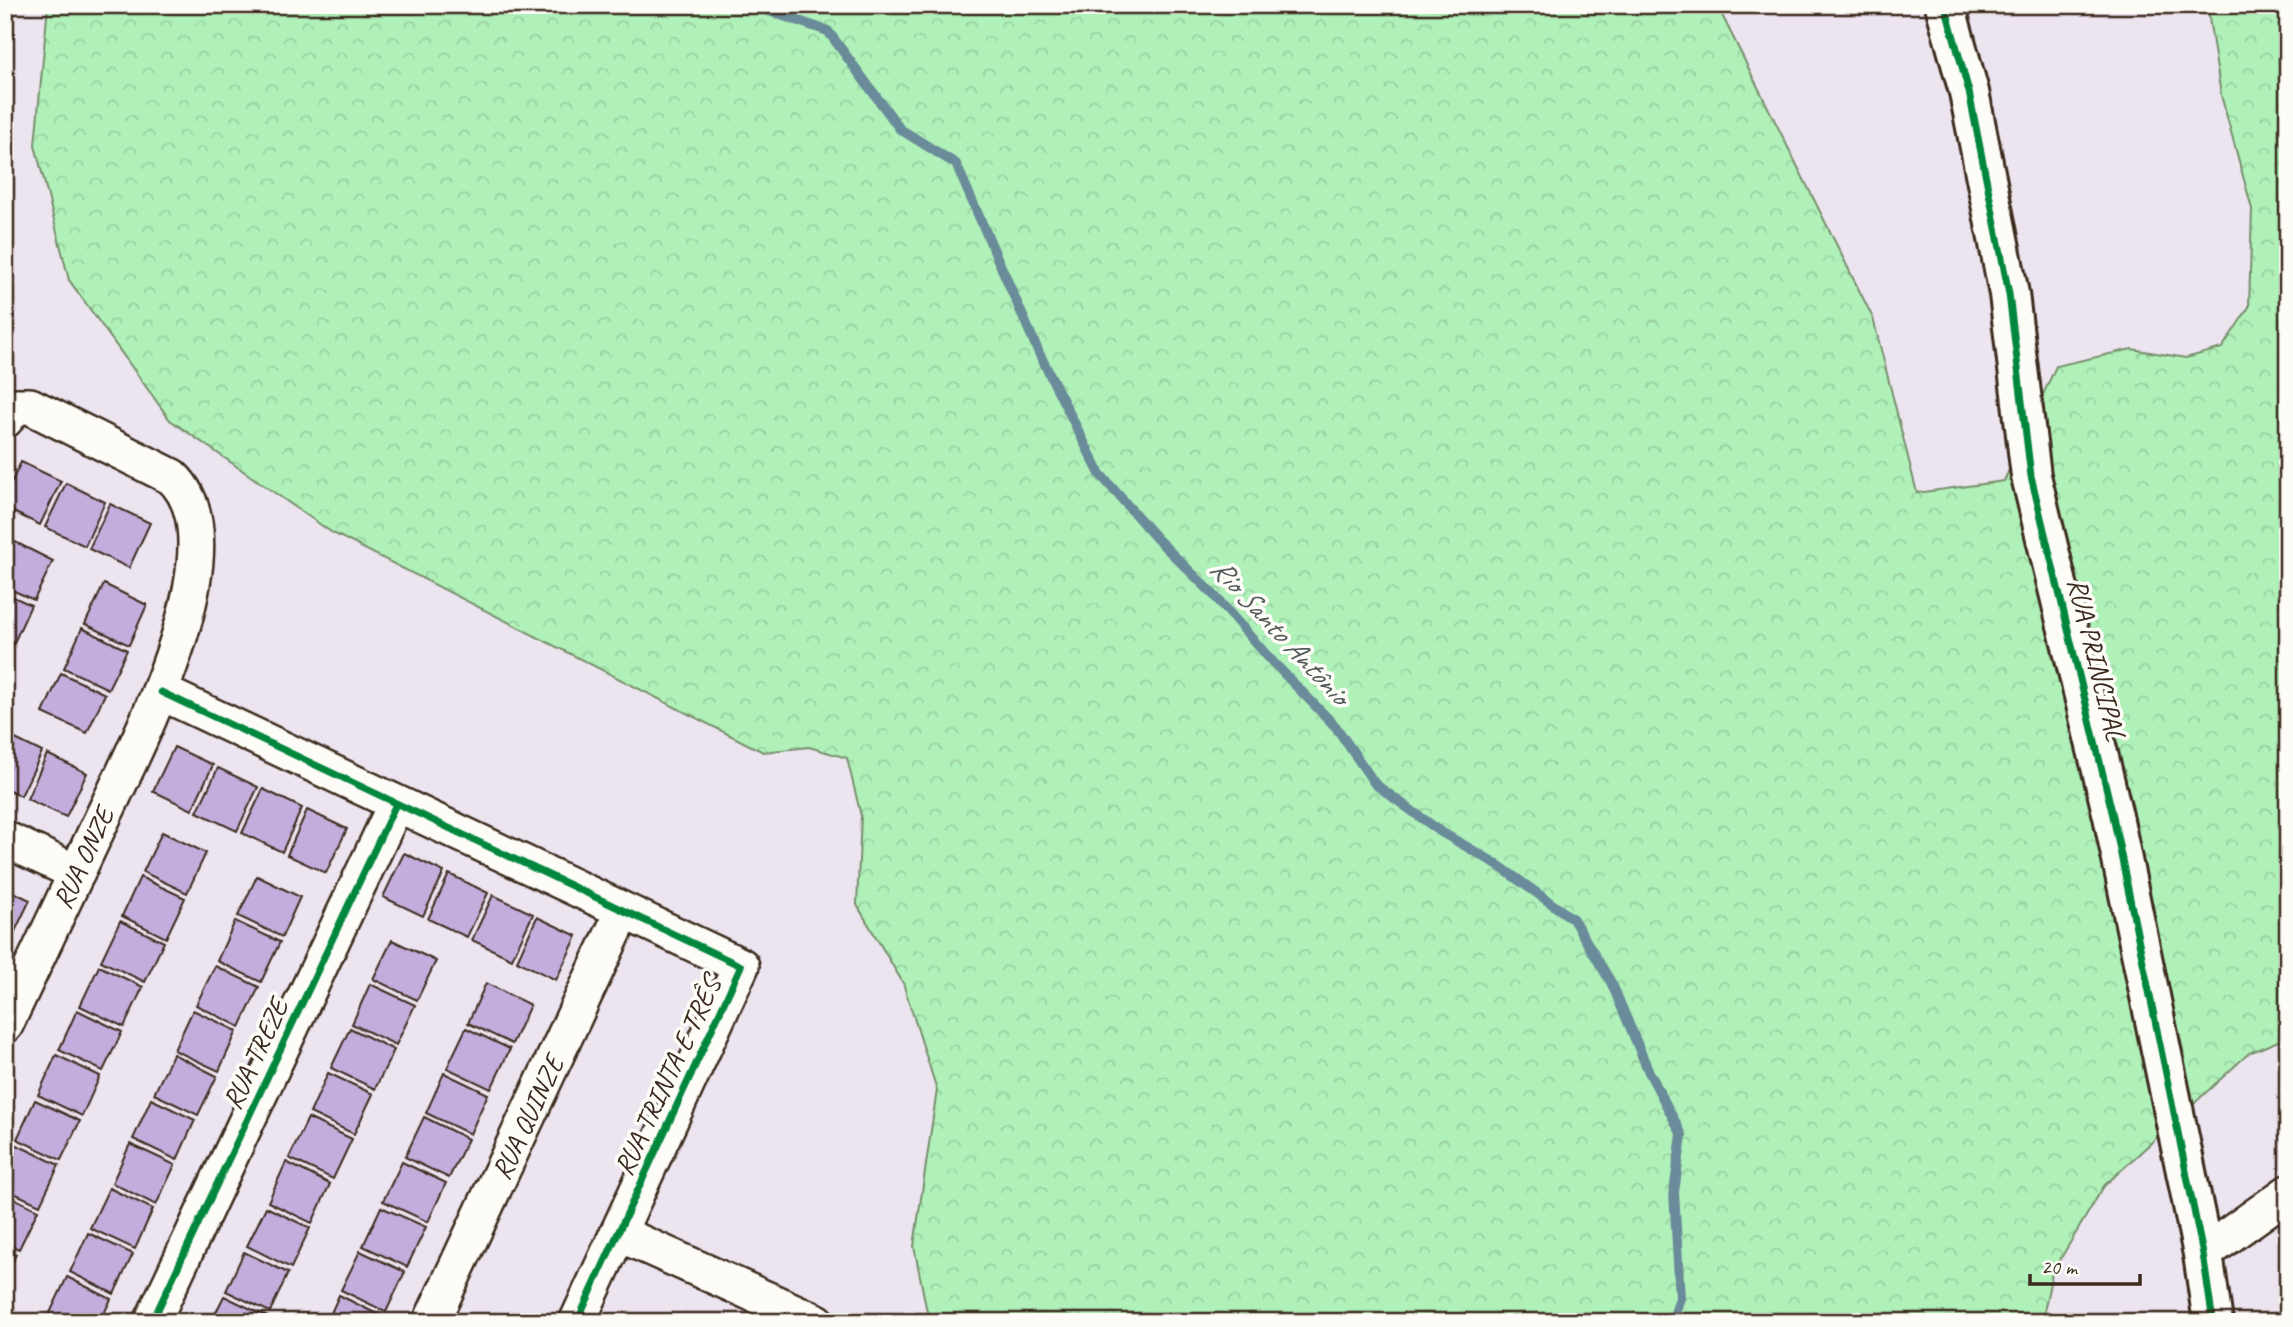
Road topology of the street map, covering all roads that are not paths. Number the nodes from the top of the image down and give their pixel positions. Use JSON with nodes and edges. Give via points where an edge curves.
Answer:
{"nodes":[{"id":1,"x":1945,"y":5,"type":"edge"},
{"id":2,"x":5,"y":419,"type":"edge"},
{"id":3,"x":161,"y":692,"type":"junction"},
{"id":4,"x":396,"y":804,"type":"junction"},
{"id":5,"x":5,"y":839,"type":"edge"},
{"id":6,"x":76,"y":873,"type":"junction"},
{"id":7,"x":623,"y":912,"type":"junction"},
{"id":8,"x":5,"y":1026,"type":"edge"},
{"id":9,"x":2288,"y":1193,"type":"edge"},
{"id":10,"x":618,"y":1233,"type":"junction"},
{"id":11,"x":2203,"y":1254,"type":"junction"},
{"id":12,"x":152,"y":1322,"type":"edge"},
{"id":13,"x":431,"y":1322,"type":"edge"},
{"id":14,"x":577,"y":1322,"type":"edge"},
{"id":15,"x":817,"y":1322,"type":"edge"},
{"id":16,"x":2213,"y":1322,"type":"edge"}],
"edges":[{"from":1,"to":11,"type":"street","name":"RUA PRINCIPAL","via":[[1969,92],[2009,293],[2031,476],[2113,816]]},
{"from":2,"to":3,"type":"street","name":"RUA ONZE","via":[[16,406],[30,406],[182,485],[192,514],[194,575]]},
{"from":3,"to":4,"type":"street"},
{"from":3,"to":6,"type":"street","name":"RUA ONZE"},
{"from":4,"to":7,"type":"street"},
{"from":4,"to":12,"type":"street","name":"RUA TREZE"},
{"from":5,"to":6,"type":"street"},
{"from":6,"to":8,"type":"street","name":"RUA ONZE"},
{"from":7,"to":10,"type":"street","name":"RUA TRINTA E TRÊS","via":[[741,966]]},
{"from":7,"to":13,"type":"street","name":"RUA QUINZE"},
{"from":9,"to":11,"type":"street"},
{"from":10,"to":14,"type":"street","name":"RUA TRINTA E TRÊS"},
{"from":10,"to":15,"type":"street"},
{"from":11,"to":16,"type":"street","name":"RUA PRINCIPAL"}]}
